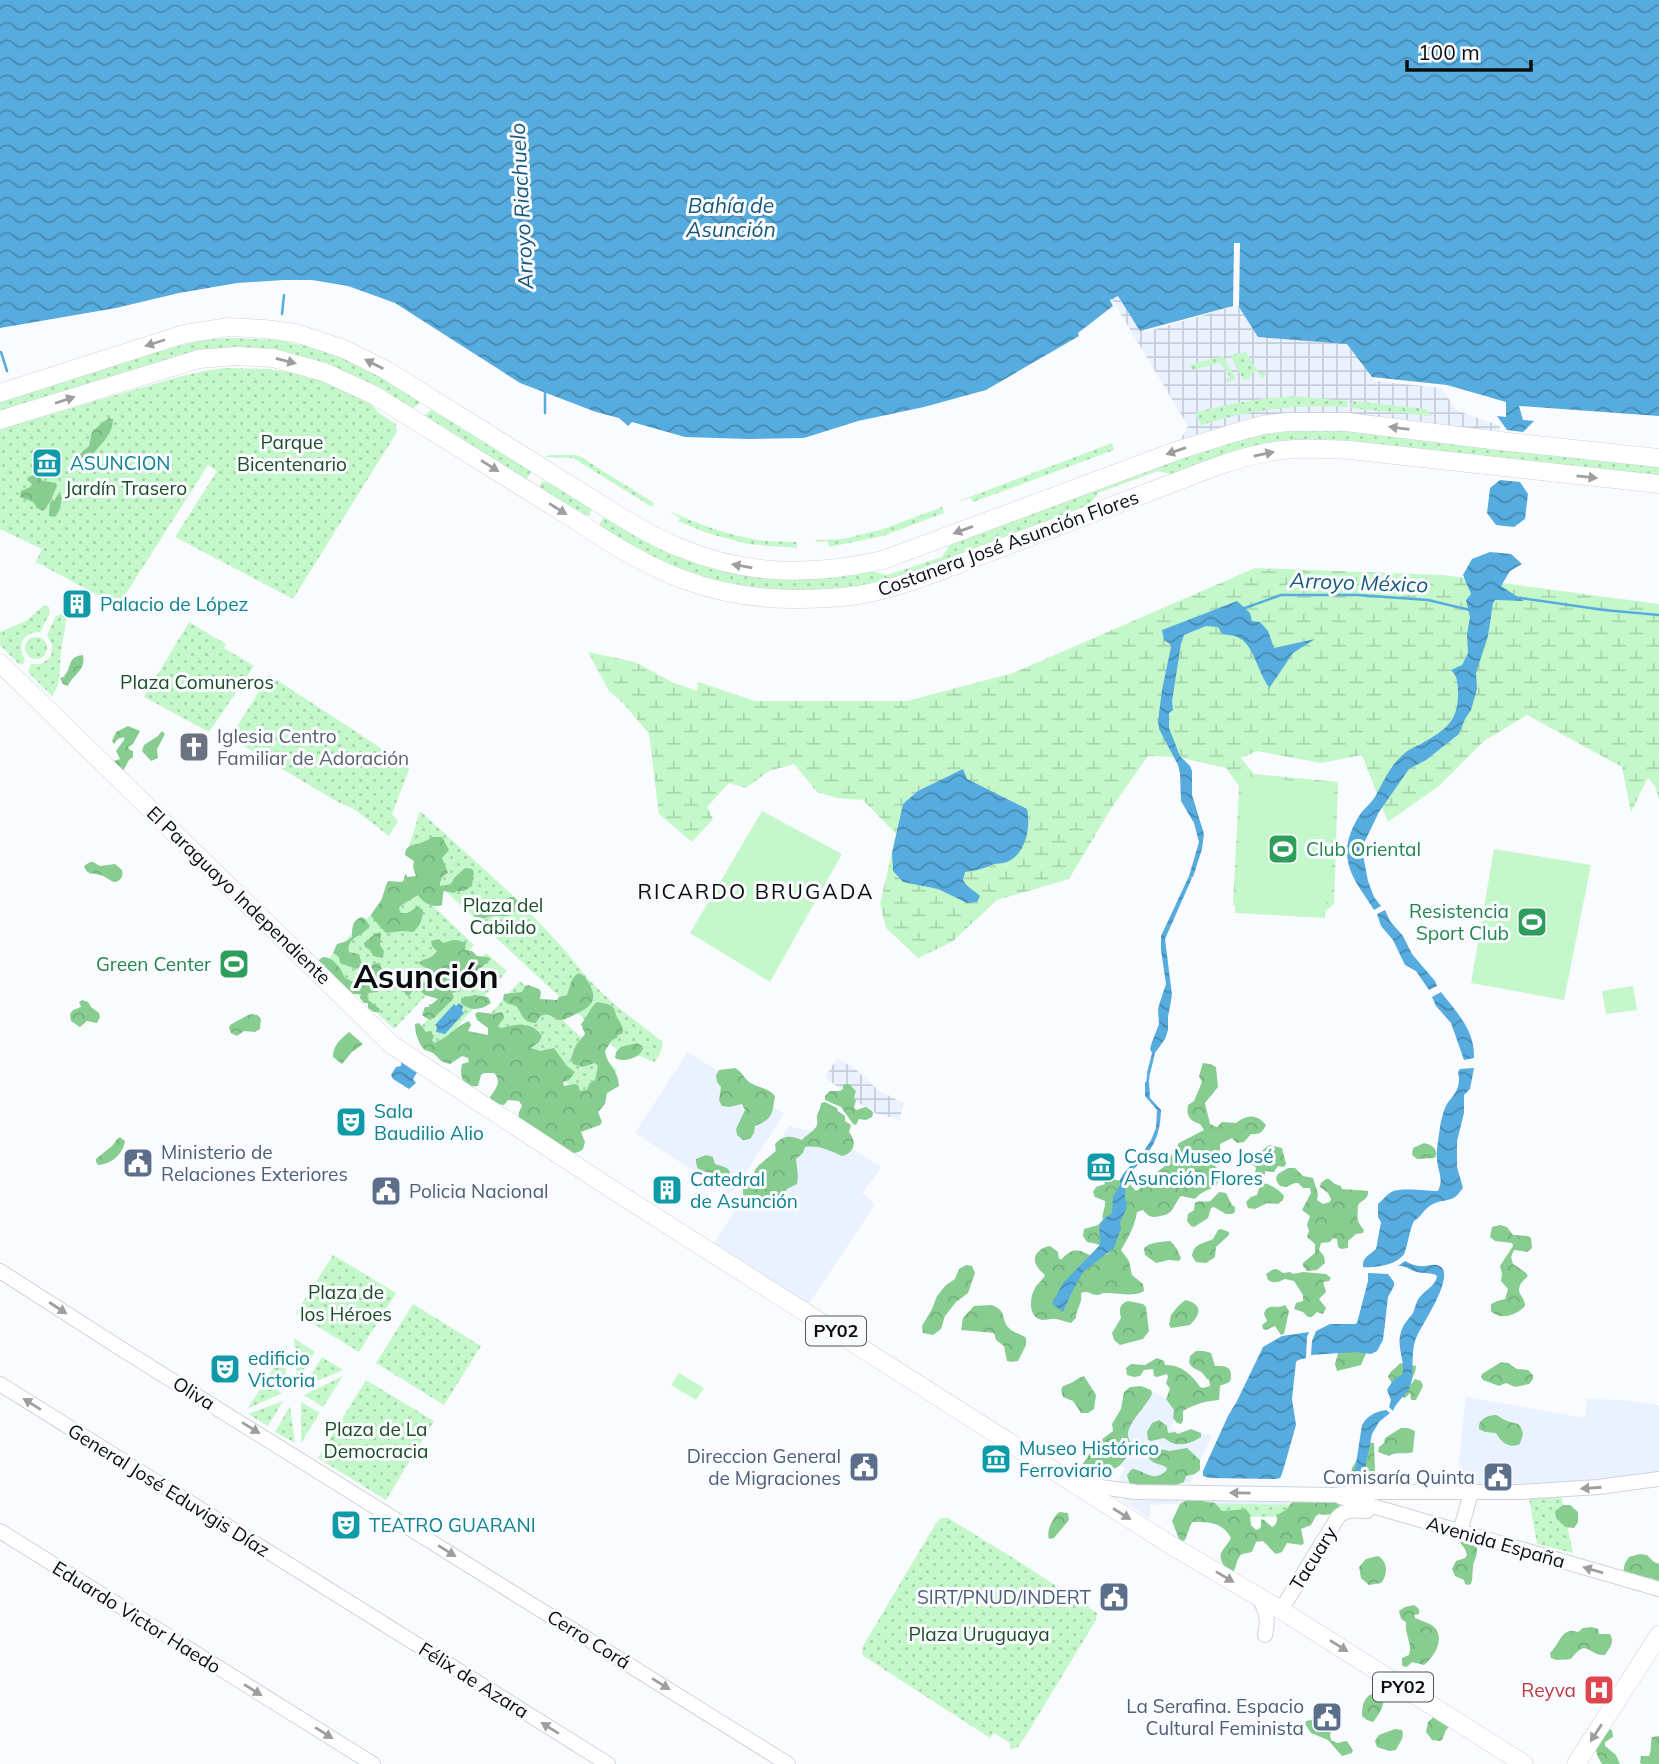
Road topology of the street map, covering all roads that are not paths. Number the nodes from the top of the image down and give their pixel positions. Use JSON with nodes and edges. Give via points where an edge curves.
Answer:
{"nodes":[{"id":1,"x":0,"y":393,"type":"edge"},
{"id":2,"x":0,"y":420,"type":"edge"},
{"id":3,"x":1659,"y":458,"type":"edge"},
{"id":4,"x":542,"y":468,"type":"junction"},
{"id":5,"x":1659,"y":484,"type":"edge"},
{"id":6,"x":528,"y":491,"type":"junction"},
{"id":7,"x":601,"y":505,"type":"junction"},
{"id":8,"x":587,"y":528,"type":"junction"},
{"id":9,"x":0,"y":663,"type":"edge"},
{"id":10,"x":0,"y":1271,"type":"edge"},
{"id":11,"x":0,"y":1384,"type":"edge"},
{"id":12,"x":1659,"y":1479,"type":"edge"},
{"id":13,"x":1076,"y":1483,"type":"junction"},
{"id":14,"x":1471,"y":1493,"type":"junction"},
{"id":15,"x":1340,"y":1494,"type":"junction"},
{"id":16,"x":389,"y":1514,"type":"joint"},
{"id":17,"x":0,"y":1531,"type":"edge"},
{"id":18,"x":1460,"y":1532,"type":"junction"},
{"id":19,"x":1659,"y":1589,"type":"edge"},
{"id":20,"x":339,"y":1595,"type":"joint"},
{"id":21,"x":1258,"y":1596,"type":"junction"},
{"id":22,"x":1281,"y":1610,"type":"junction"},
{"id":23,"x":1659,"y":1634,"type":"edge"},
{"id":24,"x":1265,"y":1635,"type":"dead end"},
{"id":25,"x":373,"y":1764,"type":"edge"},
{"id":26,"x":608,"y":1764,"type":"edge"},
{"id":27,"x":789,"y":1764,"type":"edge"},
{"id":28,"x":1524,"y":1764,"type":"edge"},
{"id":29,"x":1576,"y":1764,"type":"edge"}],
"edges":[{"from":4,"to":1,"type":"highway","name":"Costanera José Asunción Flores","one_way":true,"via":[[386,370],[296,333],[229,327],[184,334]]},
{"from":2,"to":6,"type":"highway","name":"Costanera José Asunción Flores","one_way":true,"via":[[199,359],[273,358],[324,372],[374,395]]},
{"from":3,"to":7,"type":"highway","name":"Costanera José Asunción Flores","one_way":true,"via":[[1347,422],[1264,425],[1176,451],[883,559],[820,571],[720,562],[678,547]]},
{"from":4,"to":6,"type":"highway"},
{"from":4,"to":7,"type":"highway","name":"Costanera José Asunción Flores"},
{"from":8,"to":5,"type":"highway","name":"Costanera José Asunción Flores","one_way":true,"via":[[652,567],[696,585],[768,599],[824,599],[905,584],[1240,459],[1270,452],[1349,450]]},
{"from":6,"to":8,"type":"highway","name":"Costanera José Asunción Flores","one_way":true},
{"from":7,"to":8,"type":"highway"},
{"from":9,"to":13,"type":"highway","name":"El Paraguayo Independiente","number":"PY02","via":[[392,1045],[888,1369]]},
{"from":10,"to":16,"type":"street","name":"Oliva","one_way":true},
{"from":20,"to":11,"type":"street","name":"General José Eduvigis Díaz","one_way":true},
{"from":12,"to":14,"type":"street","one_way":true},
{"from":15,"to":13,"type":"street","number":"PY02","one_way":true,"via":[[1136,1492]]},
{"from":13,"to":21,"type":"highway","number":"PY02","one_way":true},
{"from":14,"to":15,"type":"street"},
{"from":14,"to":18,"type":"street"},
{"from":15,"to":18,"type":"street","name":"Avenida España","number":"PY02"},
{"from":16,"to":27,"type":"street","name":"Cerro Corá","one_way":true},
{"from":17,"to":25,"type":"street","name":"Eduardo Victor Haedo","one_way":true},
{"from":19,"to":18,"type":"street","name":"Avenida España","number":"PY02","one_way":true},
{"from":18,"to":22,"type":"street","name":"Tacuary","via":[[1365,1511],[1343,1513]]},
{"from":26,"to":20,"type":"street","name":"Félix de Azara","one_way":true},
{"from":21,"to":22,"type":"highway","number":"PY02"},
{"from":21,"to":24,"type":"street","via":[[1268,1624]]},
{"from":22,"to":28,"type":"highway","number":"PY02","one_way":true},
{"from":23,"to":29,"type":"highway","one_way":true}]}
